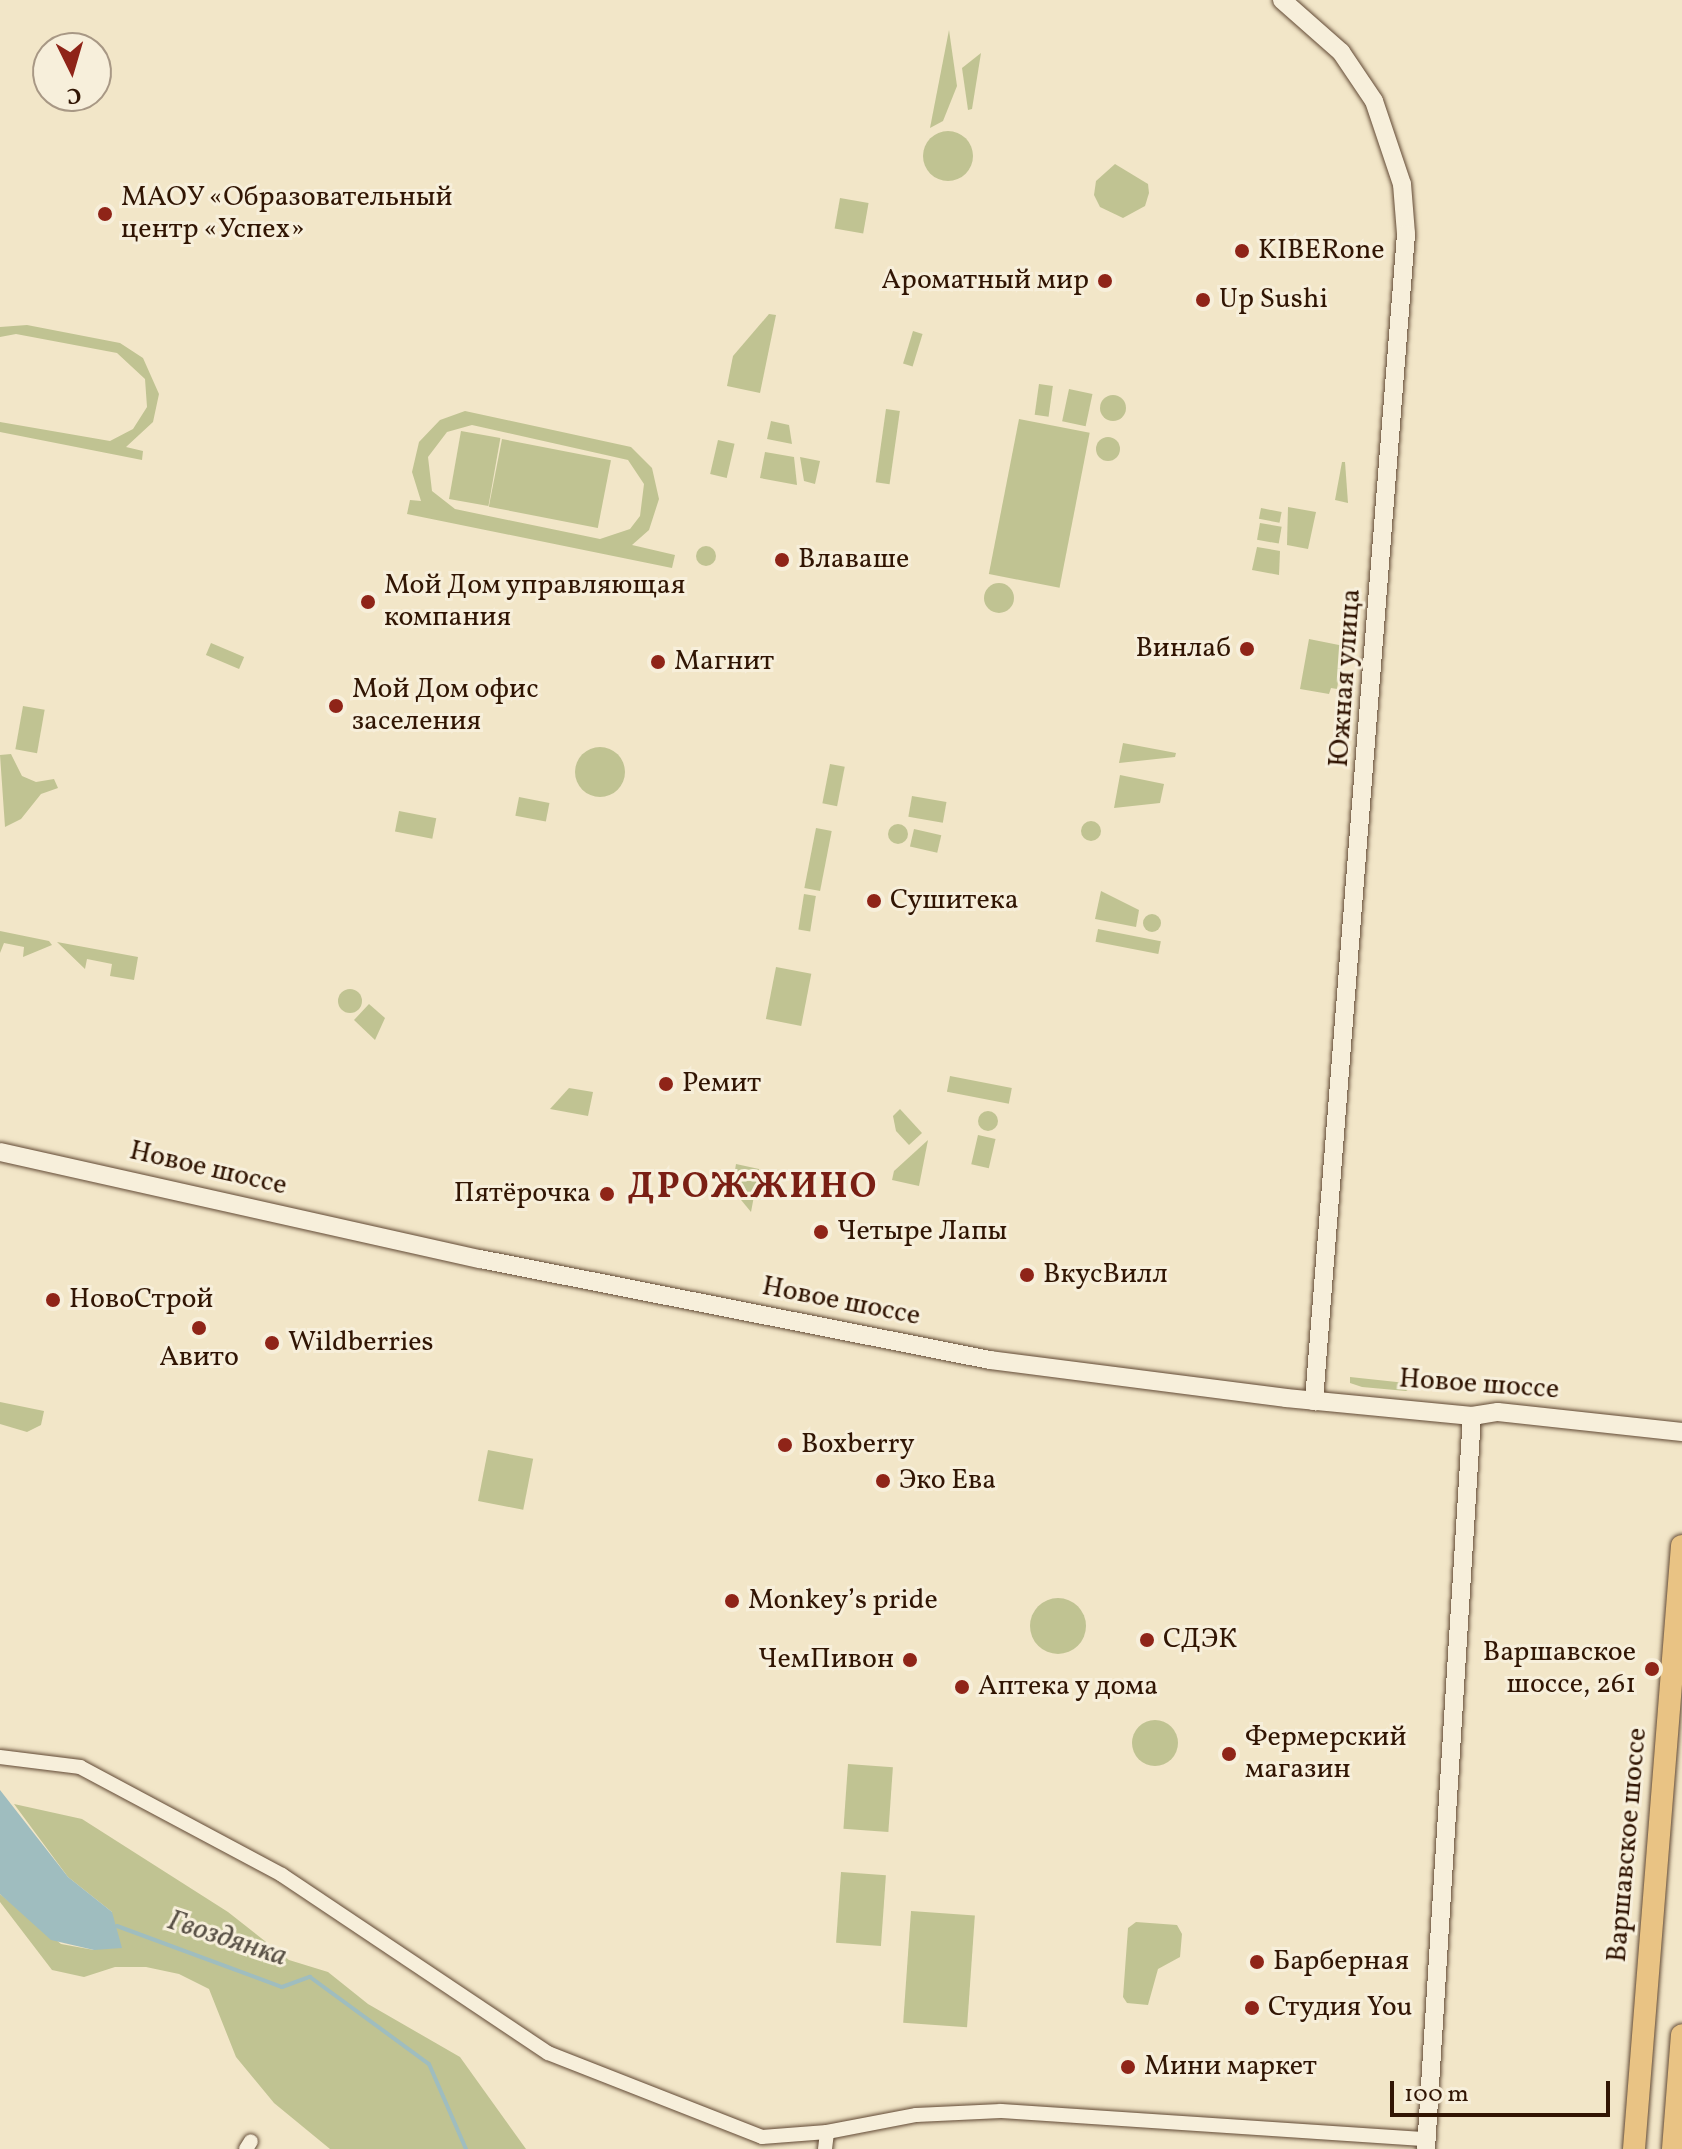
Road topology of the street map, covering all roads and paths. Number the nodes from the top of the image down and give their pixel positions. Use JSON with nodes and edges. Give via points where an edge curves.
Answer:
{"nodes":[{"id":1,"x":1282,"y":0,"type":"edge"},
{"id":2,"x":0,"y":1152,"type":"edge"},
{"id":3,"x":1314,"y":1401,"type":"junction"},
{"id":4,"x":1472,"y":1416,"type":"junction"},
{"id":5,"x":1682,"y":1432,"type":"edge"},
{"id":6,"x":1682,"y":1546,"type":"edge"},
{"id":7,"x":0,"y":1757,"type":"edge"},
{"id":8,"x":1682,"y":2035,"type":"edge"},
{"id":9,"x":827,"y":2132,"type":"junction"},
{"id":10,"x":1427,"y":2144,"type":"edge"},
{"id":11,"x":825,"y":2149,"type":"edge"},
{"id":12,"x":1634,"y":2149,"type":"edge"},
{"id":13,"x":1673,"y":2149,"type":"edge"}],
"edges":[{"from":1,"to":3,"type":"street","name":"Южная улица","via":[[1330,40],[1374,101],[1402,184],[1406,234]]},
{"from":2,"to":3,"type":"street","name":"Новое шоссе","via":[[495,1262],[990,1360]]},
{"from":3,"to":4,"type":"street","name":"Новое шоссе"},
{"from":4,"to":5,"type":"street","name":"Новое шоссе","via":[[1498,1412]]},
{"from":4,"to":10,"type":"street"},
{"from":6,"to":12,"type":"main road","name":"Варшавское шоссе"},
{"from":7,"to":9,"type":"street","via":[[80,1767],[282,1875],[548,2053],[762,2137]]},
{"from":8,"to":13,"type":"main road"},
{"from":9,"to":10,"type":"street","via":[[916,2115],[1001,2111]]},
{"from":9,"to":11,"type":"street"}]}
